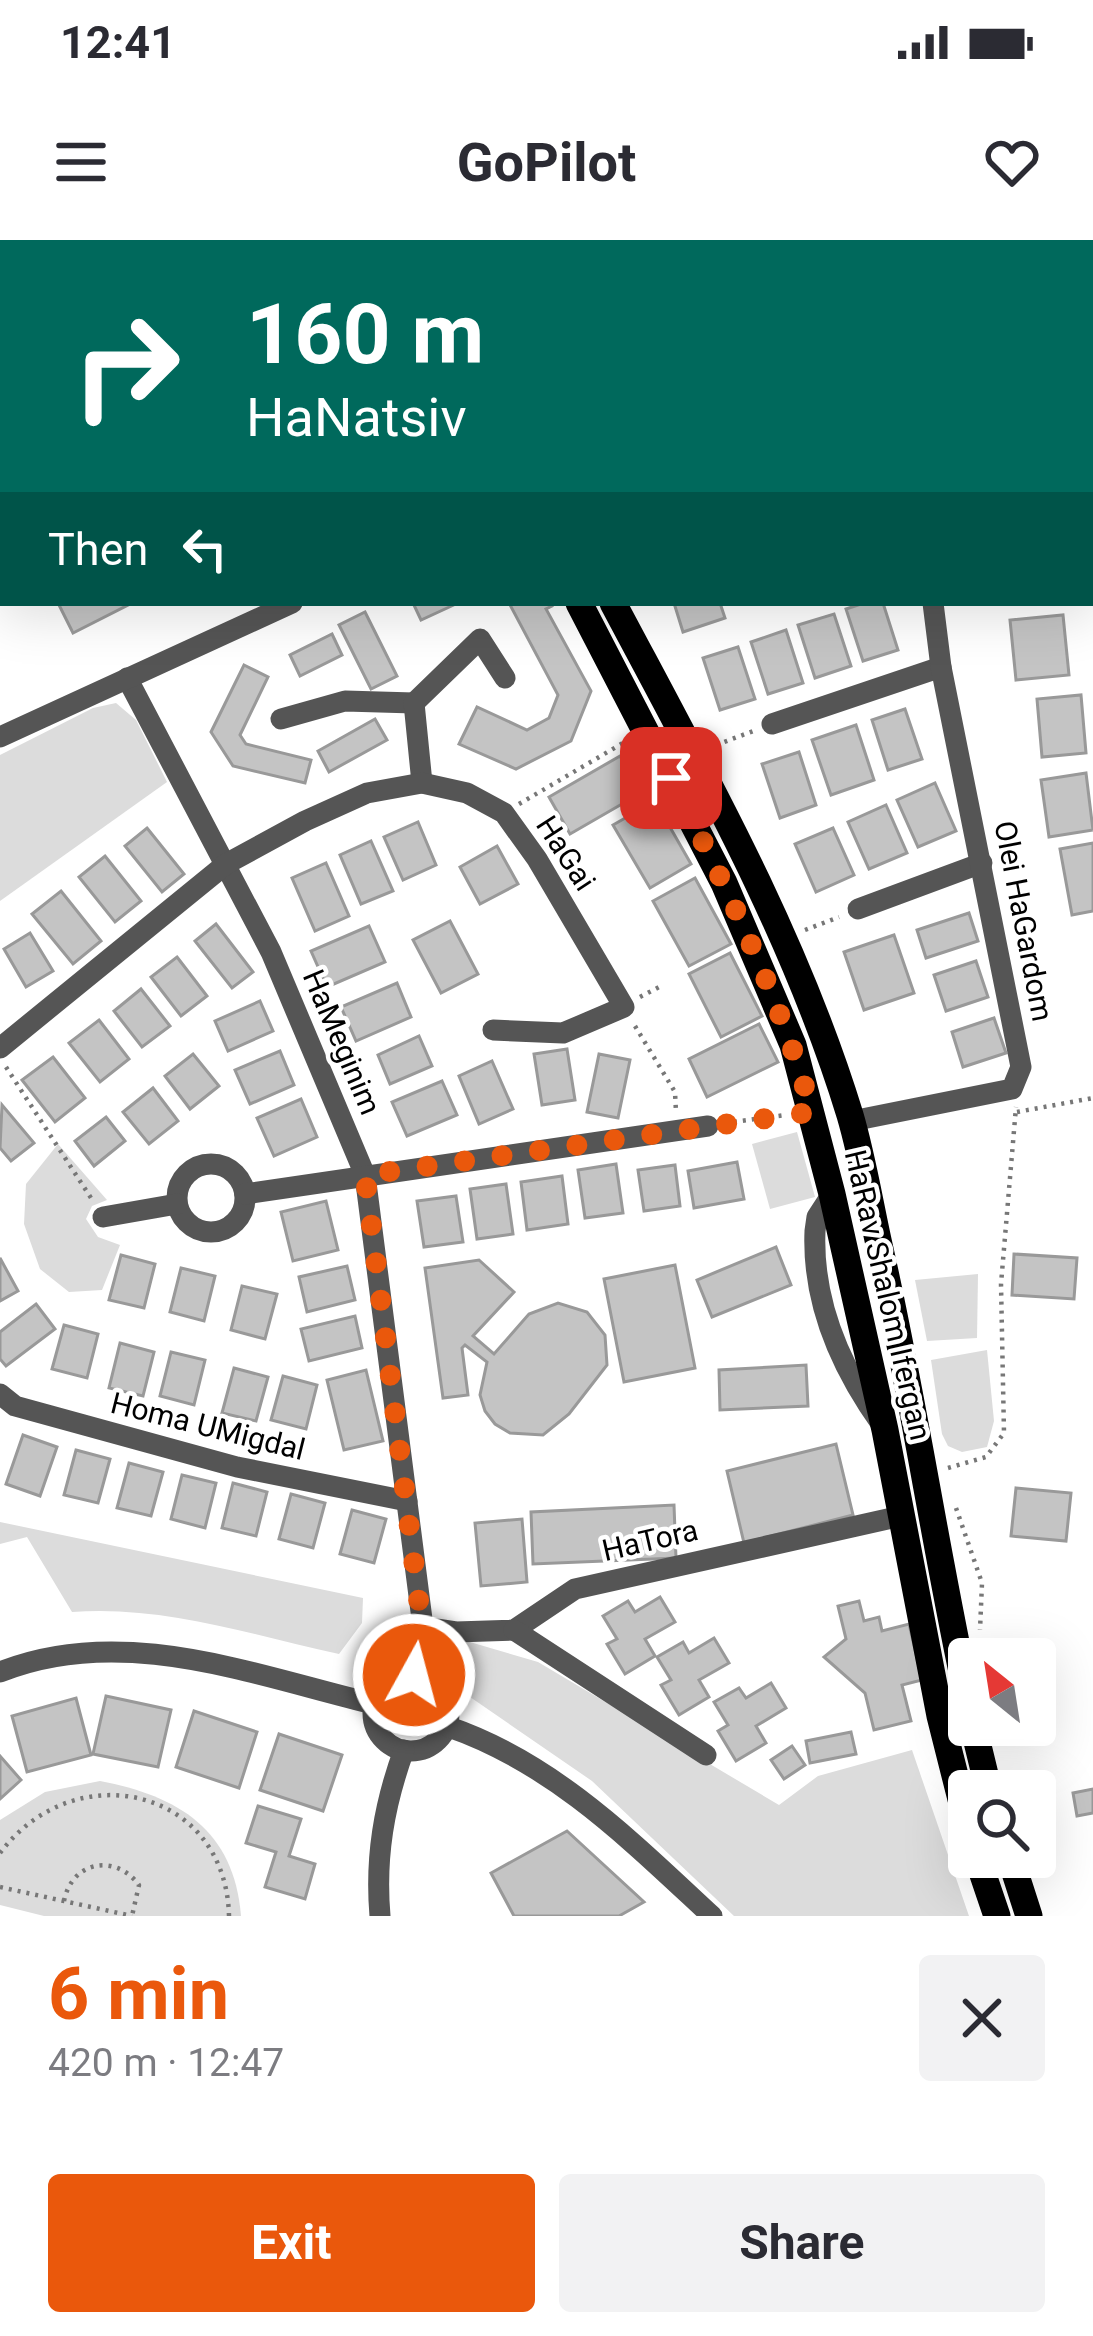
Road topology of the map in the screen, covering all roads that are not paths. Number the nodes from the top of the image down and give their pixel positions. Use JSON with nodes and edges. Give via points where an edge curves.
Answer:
{"nodes":[{"id":1,"x":285,"y":606,"type":"edge"},
{"id":2,"x":580,"y":606,"type":"edge"},
{"id":3,"x":615,"y":606,"type":"edge"},
{"id":4,"x":933,"y":606,"type":"edge"},
{"id":5,"x":941,"y":667,"type":"junction"},
{"id":6,"x":127,"y":677,"type":"junction"},
{"id":7,"x":505,"y":678,"type":"dead end"},
{"id":8,"x":414,"y":703,"type":"junction"},
{"id":9,"x":281,"y":719,"type":"dead end"},
{"id":10,"x":772,"y":724,"type":"road end"},
{"id":11,"x":0,"y":737,"type":"edge"},
{"id":12,"x":422,"y":783,"type":"junction"},
{"id":13,"x":982,"y":862,"type":"junction"},
{"id":14,"x":226,"y":864,"type":"junction"},
{"id":15,"x":858,"y":909,"type":"road end"},
{"id":16,"x":493,"y":1030,"type":"dead end"},
{"id":17,"x":0,"y":1052,"type":"edge"},
{"id":18,"x":852,"y":1121,"type":"junction"},
{"id":19,"x":708,"y":1126,"type":"road end"},
{"id":20,"x":365,"y":1175,"type":"junction"},
{"id":21,"x":245,"y":1194,"type":"junction"},
{"id":22,"x":177,"y":1204,"type":"junction"},
{"id":23,"x":103,"y":1216,"type":"road end"},
{"id":24,"x":0,"y":1394,"type":"edge"},
{"id":25,"x":407,"y":1501,"type":"junction"},
{"id":26,"x":901,"y":1516,"type":"junction"},
{"id":27,"x":422,"y":1627,"type":"junction"},
{"id":28,"x":514,"y":1630,"type":"junction"},
{"id":29,"x":956,"y":1638,"type":"edge"},
{"id":30,"x":0,"y":1672,"type":"edge"},
{"id":31,"x":414,"y":1675,"type":"junction"},
{"id":32,"x":374,"y":1704,"type":"junction"},
{"id":33,"x":449,"y":1726,"type":"junction"},
{"id":34,"x":404,"y":1750,"type":"junction"},
{"id":35,"x":706,"y":1755,"type":"dead end"},
{"id":36,"x":951,"y":1770,"type":"edge"},
{"id":37,"x":984,"y":1878,"type":"edge"},
{"id":38,"x":1017,"y":1878,"type":"edge"},
{"id":39,"x":380,"y":1916,"type":"edge"},
{"id":40,"x":712,"y":1916,"type":"edge"},
{"id":41,"x":997,"y":1916,"type":"edge"},
{"id":42,"x":1030,"y":1916,"type":"edge"}],
"edges":[{"from":1,"to":6,"type":"street"},
{"from":2,"to":26,"type":"main road","name":"HaRav Shalom Ifergan","via":[[724,883],[793,1045]]},
{"from":3,"to":18,"type":"main road","name":"HaRav Shalom Ifergan","via":[[783,938]]},
{"from":4,"to":5,"type":"street","name":"Olei HaGardom"},
{"from":5,"to":10,"type":"street"},
{"from":5,"to":13,"type":"street","name":"Olei HaGardom"},
{"from":6,"to":11,"type":"street"},
{"from":6,"to":14,"type":"street","name":"HaMeginim"},
{"from":7,"to":8,"type":"street","via":[[480,639]]},
{"from":8,"to":9,"type":"street","via":[[345,701]]},
{"from":8,"to":12,"type":"street"},
{"from":12,"to":14,"type":"street","name":"HaGai","via":[[367,793]]},
{"from":12,"to":16,"type":"street","name":"HaGai","via":[[504,813],[624,1006],[563,1033]]},
{"from":13,"to":15,"type":"street"},
{"from":13,"to":18,"type":"street","name":"Olei HaGardom","via":[[1021,1067],[1012,1089]]},
{"from":14,"to":17,"type":"street"},
{"from":14,"to":20,"type":"street","name":"HaMeginim"},
{"from":18,"to":29,"type":"main road","name":"HaRav Shalom Ifergan"},
{"from":19,"to":20,"type":"street"},
{"from":20,"to":21,"type":"street"},
{"from":20,"to":25,"type":"street","name":"HaMeginim"},
{"from":21,"to":22,"type":"street","via":[[235,1223],[216,1232],[187,1223]]},
{"from":21,"to":22,"type":"street","via":[[236,1174],[206,1164],[180,1183]]},
{"from":22,"to":23,"type":"street"},
{"from":24,"to":25,"type":"street","name":"Homa UMigdal","via":[[15,1406],[238,1467]]},
{"from":25,"to":27,"type":"street","name":"HaMeginim"},
{"from":26,"to":28,"type":"street","name":"HaTora","via":[[575,1589]]},
{"from":26,"to":36,"type":"main road","name":"HaRav Shalom Ifergan"},
{"from":27,"to":28,"type":"street"},
{"from":27,"to":31,"type":"street","name":"HaMeginim"},
{"from":28,"to":35,"type":"street"},
{"from":30,"to":32,"type":"street","via":[[85,1652],[134,1651]]},
{"from":31,"to":32,"type":"street","via":[[385,1685]]},
{"from":31,"to":33,"type":"street","via":[[443,1692]]},
{"from":32,"to":34,"type":"street","via":[[376,1728]]},
{"from":33,"to":34,"type":"street","via":[[426,1748]]},
{"from":33,"to":40,"type":"street","via":[[522,1757],[567,1788]]},
{"from":34,"to":39,"type":"street","via":[[385,1804]]},
{"from":37,"to":41,"type":"main road"},
{"from":38,"to":42,"type":"main road"}]}
